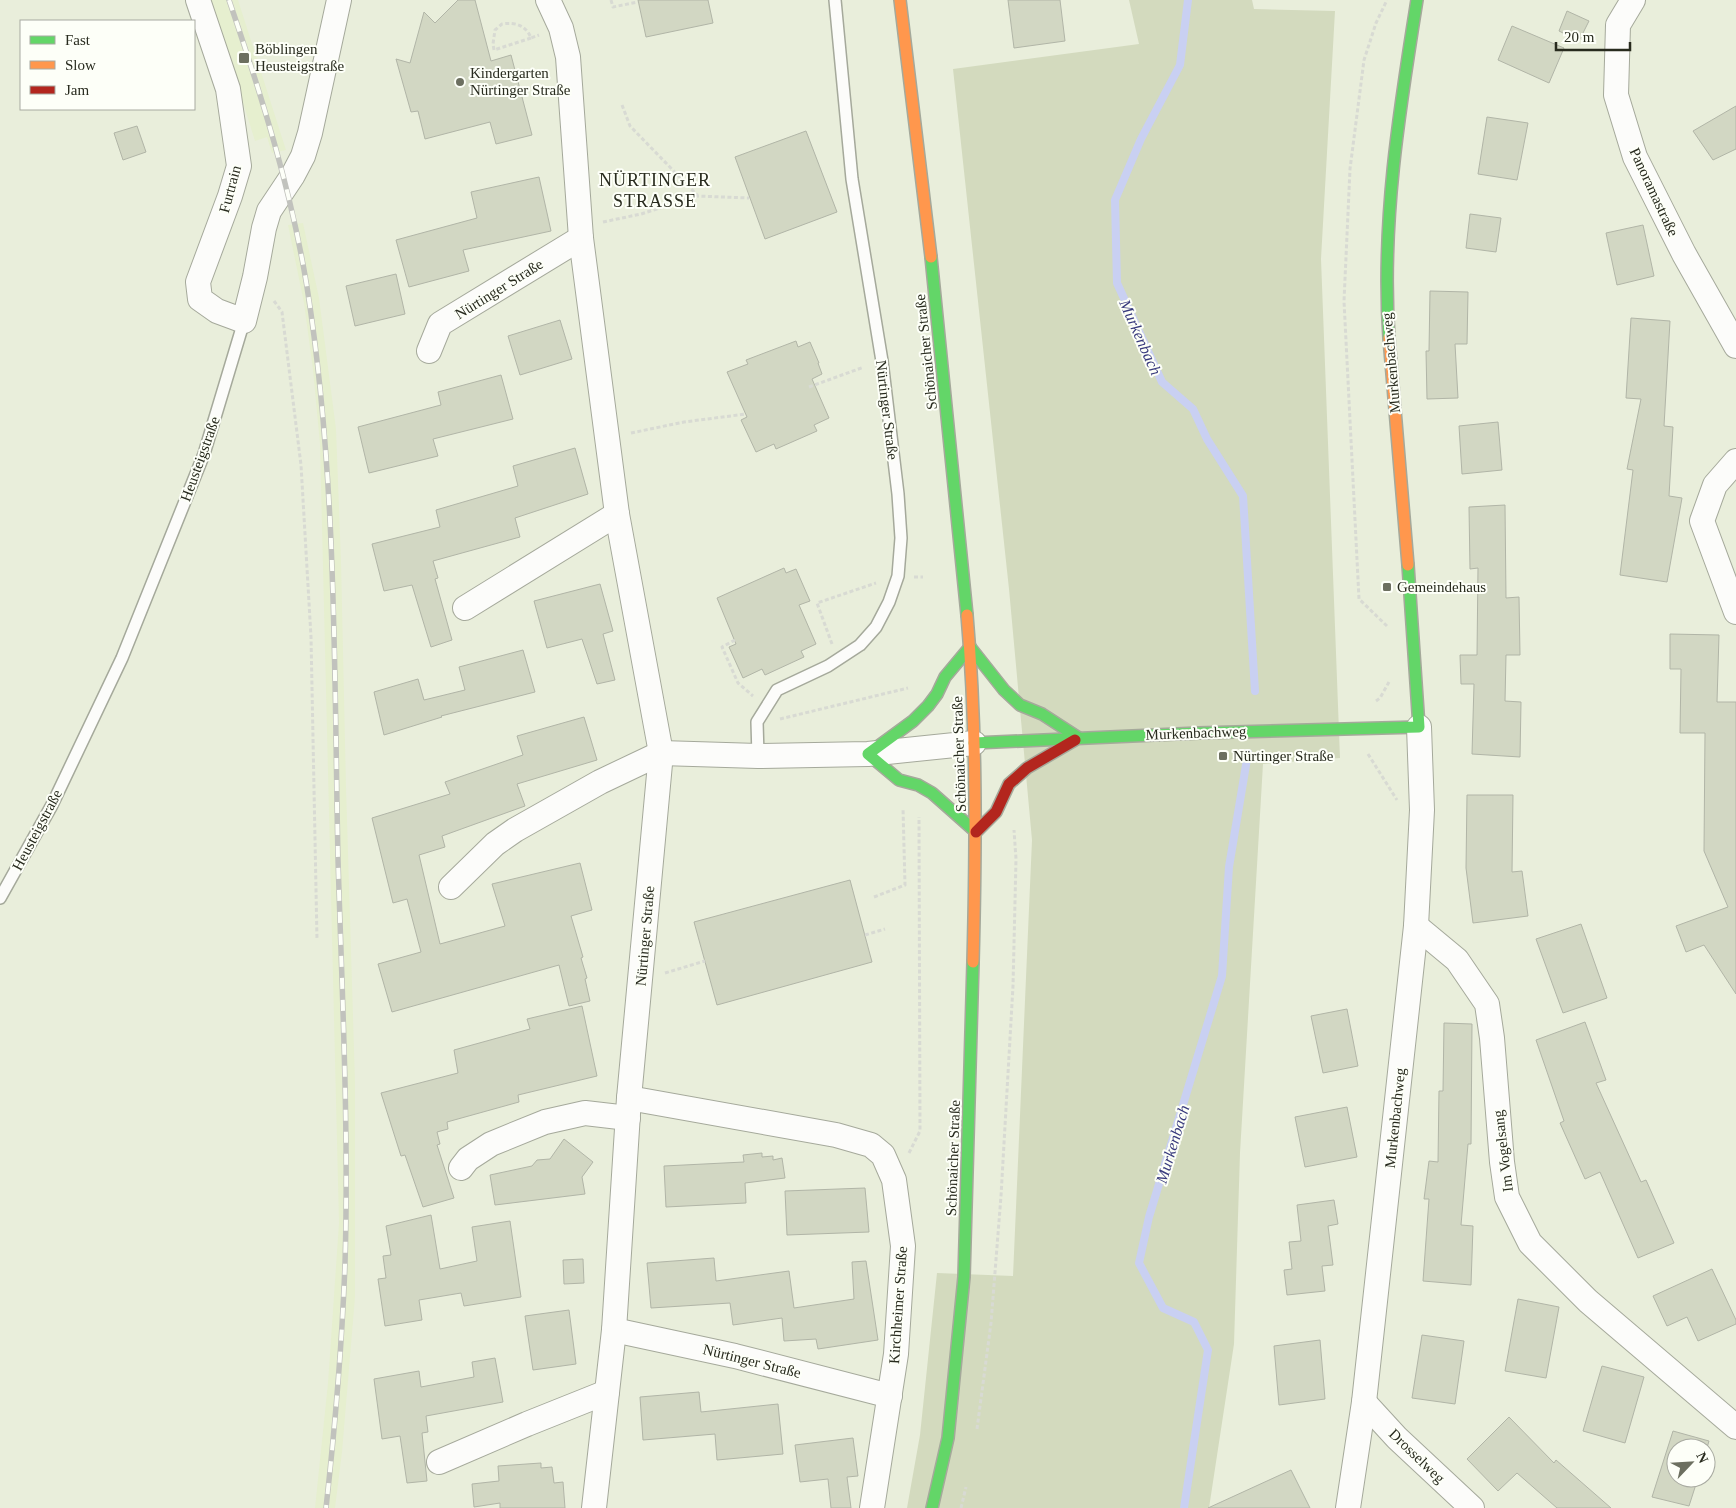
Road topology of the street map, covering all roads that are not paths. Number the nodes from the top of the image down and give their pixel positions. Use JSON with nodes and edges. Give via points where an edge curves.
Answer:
{"nodes":[{"id":1,"x":198,"y":0,"type":"edge"},
{"id":2,"x":339,"y":0,"type":"edge"},
{"id":3,"x":548,"y":0,"type":"edge"},
{"id":4,"x":835,"y":0,"type":"edge"},
{"id":5,"x":900,"y":0,"type":"edge"},
{"id":6,"x":1417,"y":0,"type":"edge"},
{"id":7,"x":1633,"y":0,"type":"edge"},
{"id":8,"x":581,"y":232,"type":"junction"},
{"id":9,"x":244,"y":321,"type":"junction"},
{"id":10,"x":1736,"y":346,"type":"edge"},
{"id":11,"x":429,"y":351,"type":"dead end"},
{"id":12,"x":1736,"y":461,"type":"edge"},
{"id":13,"x":617,"y":514,"type":"junction"},
{"id":14,"x":465,"y":608,"type":"dead end"},
{"id":15,"x":1736,"y":612,"type":"edge"},
{"id":16,"x":970,"y":647,"type":"junction"},
{"id":17,"x":1419,"y":726,"type":"junction"},
{"id":18,"x":1079,"y":738,"type":"junction"},
{"id":19,"x":974,"y":743,"type":"junction"},
{"id":20,"x":661,"y":754,"type":"junction"},
{"id":21,"x":868,"y":754,"type":"junction"},
{"id":22,"x":758,"y":756,"type":"junction"},
{"id":23,"x":976,"y":832,"type":"junction"},
{"id":24,"x":451,"y":887,"type":"dead end"},
{"id":25,"x":0,"y":898,"type":"edge"},
{"id":26,"x":1416,"y":926,"type":"junction"},
{"id":27,"x":629,"y":1108,"type":"junction"},
{"id":28,"x":461,"y":1168,"type":"dead end"},
{"id":29,"x":614,"y":1330,"type":"junction"},
{"id":30,"x":607,"y":1392,"type":"junction"},
{"id":31,"x":890,"y":1396,"type":"junction"},
{"id":32,"x":1364,"y":1402,"type":"junction"},
{"id":33,"x":1736,"y":1427,"type":"edge"},
{"id":34,"x":439,"y":1462,"type":"dead end"},
{"id":35,"x":594,"y":1508,"type":"edge"},
{"id":36,"x":872,"y":1508,"type":"edge"},
{"id":37,"x":932,"y":1508,"type":"edge"},
{"id":38,"x":1348,"y":1508,"type":"edge"},
{"id":39,"x":1472,"y":1508,"type":"edge"}],
"edges":[{"from":1,"to":9,"type":"street","name":"Furtrain","via":[[228,89],[239,166],[198,282],[200,299],[217,311]]},
{"from":2,"to":9,"type":"street","name":"Heusteigstraße","via":[[310,133],[293,176],[269,211]]},
{"from":3,"to":8,"type":"street","name":"Nürtinger Straße","via":[[561,28],[568,57]]},
{"from":4,"to":22,"type":"lane","name":"Nürtinger Straße","via":[[852,179],[882,361],[901,538],[898,576],[876,627],[860,645],[828,666],[777,690],[757,722]]},
{"from":5,"to":16,"type":"main road","name":"Schönaicher Straße","via":[[922,175]]},
{"from":6,"to":17,"type":"main road","name":"Murkenbachweg","via":[[1396,141],[1388,228],[1386,303],[1411,589]]},
{"from":7,"to":10,"type":"street","name":"Panoramastraße","via":[[1618,25],[1616,96],[1635,157],[1684,254]]},
{"from":8,"to":11,"type":"street","name":"Nürtinger Straße","via":[[440,324]]},
{"from":8,"to":13,"type":"street","name":"Nürtinger Straße"},
{"from":9,"to":25,"type":"lane","name":"Heusteigstraße","via":[[204,454],[122,658],[52,805]]},
{"from":12,"to":15,"type":"street","via":[[1715,485],[1702,520]]},
{"from":13,"to":14,"type":"street"},
{"from":13,"to":20,"type":"street","name":"Nürtinger Straße"},
{"from":16,"to":18,"type":"main road","via":[[1020,705],[1042,714]]},
{"from":16,"to":19,"type":"main road","name":"Schönaicher Straße"},
{"from":16,"to":21,"type":"main road","via":[[944,677],[938,694],[928,706]]},
{"from":17,"to":18,"type":"main road","name":"Murkenbachweg"},
{"from":17,"to":26,"type":"street","name":"Murkenbachweg","via":[[1422,810]]},
{"from":18,"to":19,"type":"main road","name":"Murkenbachweg"},
{"from":18,"to":23,"type":"main road","via":[[1015,778],[996,812]]},
{"from":19,"to":21,"type":"street"},
{"from":19,"to":23,"type":"main road","name":"Schönaicher Straße"},
{"from":20,"to":22,"type":"street"},
{"from":20,"to":24,"type":"street","via":[[600,782],[515,830]]},
{"from":20,"to":27,"type":"street","name":"Nürtinger Straße"},
{"from":21,"to":22,"type":"street"},
{"from":21,"to":23,"type":"main road","via":[[899,780],[932,793]]},
{"from":23,"to":37,"type":"main road","name":"Schönaicher Straße","via":[[964,1277],[948,1438]]},
{"from":26,"to":32,"type":"street","name":"Murkenbachweg"},
{"from":26,"to":33,"type":"street","name":"Im Vogelsang","via":[[1457,960],[1487,1004],[1508,1197],[1530,1243],[1588,1301]]},
{"from":27,"to":28,"type":"street","via":[[545,1122],[491,1144],[468,1159]]},
{"from":27,"to":29,"type":"street","name":"Nürtinger Straße"},
{"from":27,"to":31,"type":"street","name":"Kirchheimer Straße","via":[[836,1135],[871,1146],[883,1155],[894,1180],[903,1246]]},
{"from":29,"to":30,"type":"street","name":"Nürtinger Straße"},
{"from":29,"to":31,"type":"street","name":"Nürtinger Straße","via":[[736,1356]]},
{"from":30,"to":34,"type":"street"},
{"from":30,"to":35,"type":"street","name":"Nürtinger Straße"},
{"from":31,"to":36,"type":"street","name":"Kirchheimer Straße"},
{"from":32,"to":38,"type":"street","name":"Murkenbachweg"},
{"from":32,"to":39,"type":"street","name":"Drosselweg","via":[[1397,1438]]}]}
